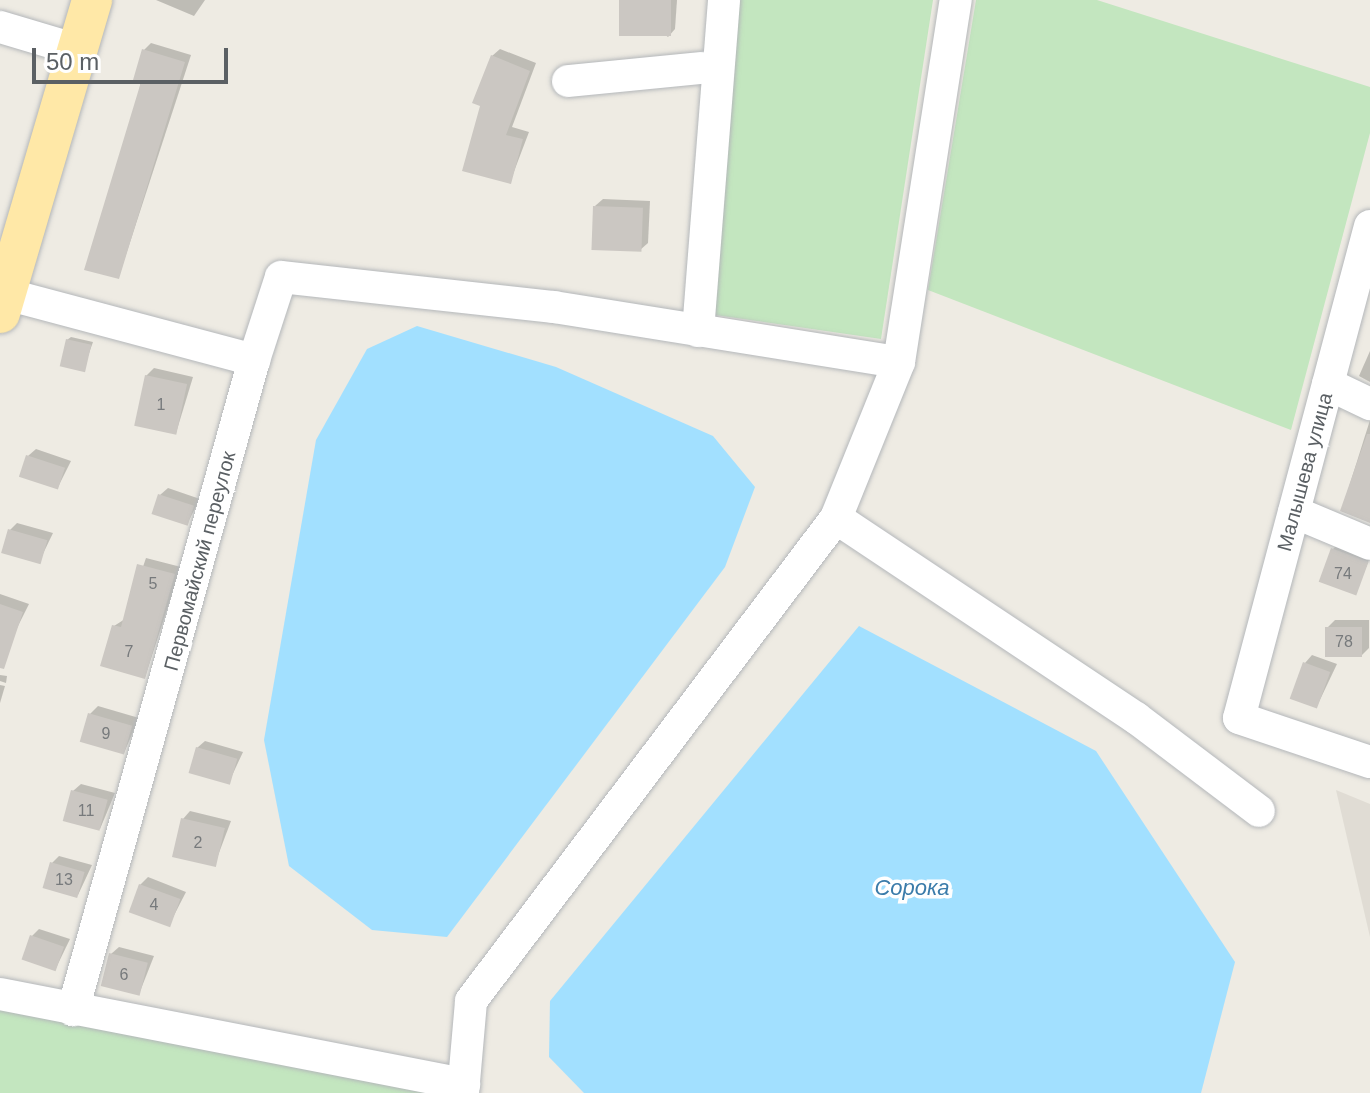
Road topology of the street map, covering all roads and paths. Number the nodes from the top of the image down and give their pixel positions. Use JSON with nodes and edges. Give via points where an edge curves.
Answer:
{"nodes":[{"id":1,"x":92,"y":0,"type":"edge"},
{"id":2,"x":705,"y":0,"type":"edge"},
{"id":3,"x":724,"y":0,"type":"edge"},
{"id":4,"x":956,"y":0,"type":"edge"},
{"id":5,"x":0,"y":27,"type":"edge"},
{"id":6,"x":77,"y":50,"type":"junction"},
{"id":7,"x":701,"y":68,"type":"junction"},
{"id":8,"x":568,"y":81,"type":"dead end"},
{"id":9,"x":1370,"y":226,"type":"edge"},
{"id":10,"x":1364,"y":273,"type":"edge"},
{"id":11,"x":3,"y":303,"type":"edge"},
{"id":12,"x":688,"y":329,"type":"junction"},
{"id":13,"x":254,"y":360,"type":"junction"},
{"id":14,"x":899,"y":362,"type":"junction"},
{"id":15,"x":1328,"y":384,"type":"junction"},
{"id":16,"x":1370,"y":404,"type":"edge"},
{"id":17,"x":1294,"y":512,"type":"junction"},
{"id":18,"x":836,"y":518,"type":"junction"},
{"id":19,"x":1370,"y":544,"type":"edge"},
{"id":20,"x":1370,"y":762,"type":"edge"},
{"id":21,"x":1259,"y":811,"type":"dead end"},
{"id":22,"x":0,"y":994,"type":"edge"},
{"id":23,"x":73,"y":1010,"type":"junction"},
{"id":24,"x":463,"y":1089,"type":"edge"}],
"edges":[{"from":1,"to":6,"type":"main road"},
{"from":2,"to":7,"type":"street"},
{"from":3,"to":12,"type":"street"},
{"from":4,"to":14,"type":"street"},
{"from":5,"to":6,"type":"street"},
{"from":6,"to":11,"type":"main road"},
{"from":7,"to":8,"type":"street"},
{"from":7,"to":12,"type":"street"},
{"from":9,"to":10,"type":"street","name":"Малышева улица"},
{"from":10,"to":15,"type":"street","name":"Малышева улица"},
{"from":11,"to":13,"type":"street"},
{"from":12,"to":13,"type":"street","name":"Первомайский переулок","via":[[281,277]]},
{"from":12,"to":14,"type":"street"},
{"from":13,"to":23,"type":"street","name":"Первомайский переулок"},
{"from":14,"to":18,"type":"street"},
{"from":15,"to":16,"type":"street"},
{"from":15,"to":17,"type":"street","name":"Малышева улица"},
{"from":17,"to":19,"type":"street"},
{"from":17,"to":20,"type":"street","name":"Малышева улица","via":[[1239,718]]},
{"from":18,"to":21,"type":"street","via":[[1136,718]]},
{"from":18,"to":24,"type":"street","via":[[471,1001]]},
{"from":22,"to":23,"type":"street"},
{"from":23,"to":24,"type":"street"}]}
